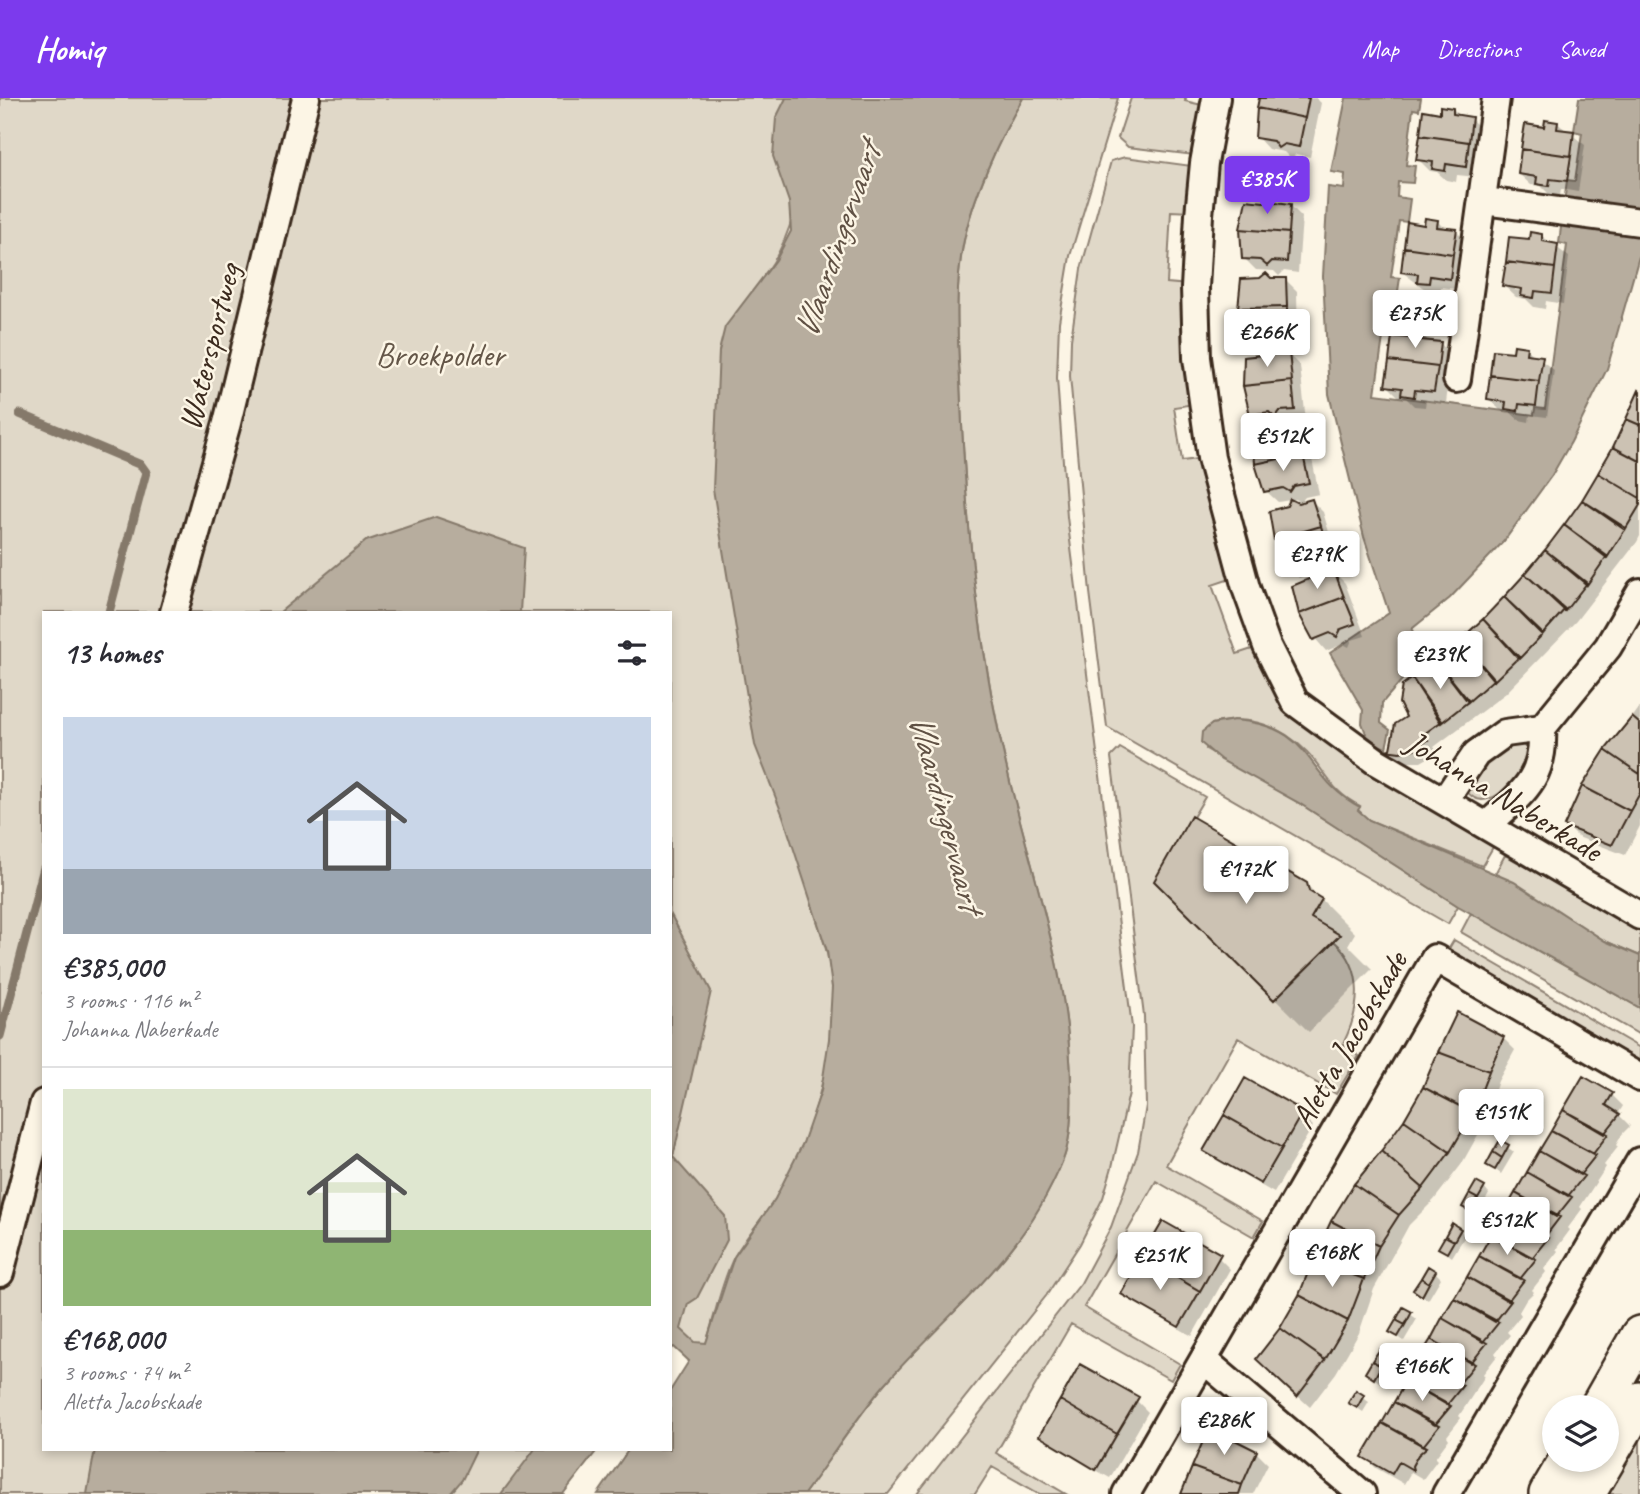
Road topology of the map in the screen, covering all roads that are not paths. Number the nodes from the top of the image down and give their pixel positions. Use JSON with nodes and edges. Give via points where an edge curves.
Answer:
{"nodes":[{"id":1,"x":306,"y":98,"type":"edge"},
{"id":2,"x":1216,"y":98,"type":"edge"},
{"id":3,"x":1496,"y":98,"type":"edge"},
{"id":4,"x":1483,"y":201,"type":"junction"},
{"id":5,"x":1635,"y":222,"type":"edge"},
{"id":6,"x":1457,"y":379,"type":"dead end"},
{"id":7,"x":1640,"y":593,"type":"edge"},
{"id":8,"x":174,"y":611,"type":"edge"},
{"id":9,"x":1542,"y":728,"type":"junction"},
{"id":10,"x":1445,"y":800,"type":"junction"},
{"id":11,"x":1487,"y":825,"type":"junction"},
{"id":12,"x":1640,"y":916,"type":"edge"},
{"id":13,"x":1640,"y":1078,"type":"edge"},
{"id":14,"x":42,"y":1111,"type":"edge"},
{"id":15,"x":1640,"y":1161,"type":"edge"},
{"id":16,"x":0,"y":1273,"type":"edge"},
{"id":17,"x":1640,"y":1335,"type":"edge"},
{"id":18,"x":1204,"y":1360,"type":"junction"},
{"id":19,"x":1605,"y":1395,"type":"edge"},
{"id":20,"x":1640,"y":1401,"type":"edge"},
{"id":21,"x":1619,"y":1437,"type":"edge"},
{"id":22,"x":1561,"y":1472,"type":"edge"},
{"id":23,"x":1599,"y":1472,"type":"edge"},
{"id":24,"x":1126,"y":1494,"type":"edge"},
{"id":25,"x":1362,"y":1494,"type":"edge"},
{"id":26,"x":1446,"y":1494,"type":"edge"},
{"id":27,"x":1548,"y":1494,"type":"edge"},
{"id":28,"x":1586,"y":1494,"type":"edge"}],
"edges":[{"from":1,"to":8,"type":"street","name":"Watersportweg","via":[[227,423]]},
{"from":2,"to":10,"type":"street","name":"Johanna Naberkade","via":[[1199,215],[1197,358],[1211,458],[1246,588],[1267,646],[1295,702],[1377,762]]},
{"from":3,"to":4,"type":"street"},
{"from":4,"to":5,"type":"street"},
{"from":4,"to":6,"type":"street"},
{"from":7,"to":9,"type":"street","via":[[1608,647]]},
{"from":9,"to":10,"type":"street","via":[[1505,733],[1476,754]]},
{"from":9,"to":11,"type":"street","via":[[1544,754],[1530,785]]},
{"from":10,"to":11,"type":"street","name":"Johanna Naberkade"},
{"from":11,"to":12,"type":"street","name":"Johanna Naberkade"},
{"from":13,"to":18,"type":"street","name":"Aletta Jacobskade","via":[[1435,958]]},
{"from":14,"to":16,"type":"street"},
{"from":15,"to":26,"type":"street"},
{"from":17,"to":19,"type":"street"},
{"from":18,"to":24,"type":"street","name":"Aletta Jacobskade"},
{"from":18,"to":25,"type":"street"},
{"from":20,"to":21,"type":"street"},
{"from":22,"to":27,"type":"street"},
{"from":23,"to":28,"type":"street"}]}
